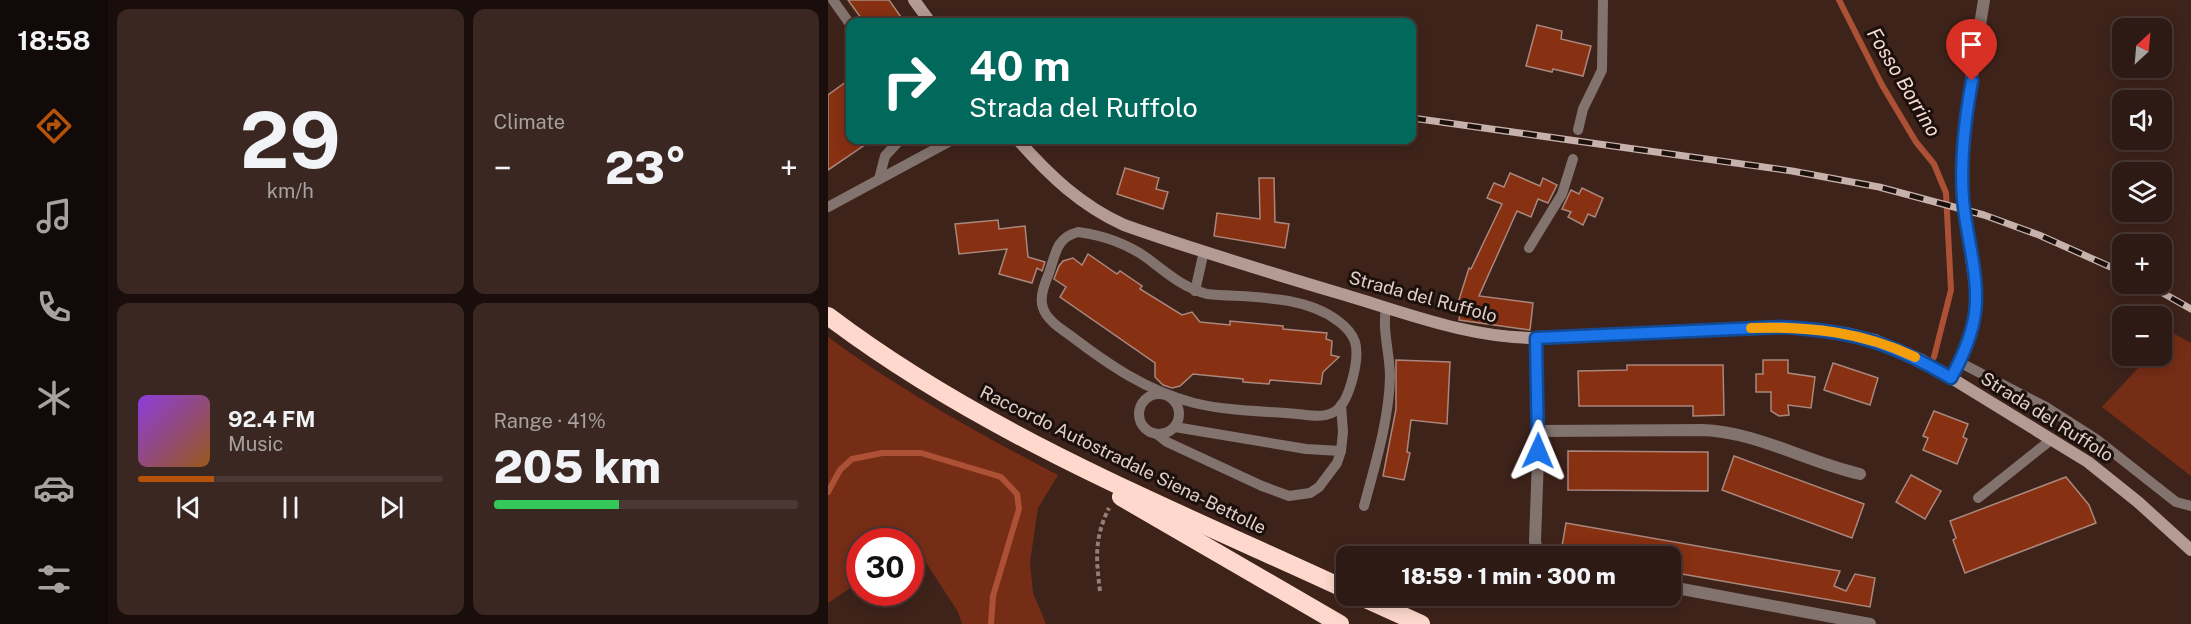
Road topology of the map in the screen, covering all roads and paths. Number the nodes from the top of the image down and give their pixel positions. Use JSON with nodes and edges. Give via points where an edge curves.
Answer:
{"nodes":[{"id":1,"x":833,"y":0,"type":"edge"},
{"id":2,"x":914,"y":0,"type":"edge"},
{"id":3,"x":1604,"y":0,"type":"edge"},
{"id":4,"x":1984,"y":0,"type":"edge"},
{"id":5,"x":846,"y":18,"type":"edge"},
{"id":6,"x":927,"y":18,"type":"edge"},
{"id":7,"x":1578,"y":130,"type":"dead end"},
{"id":8,"x":896,"y":144,"type":"edge"},
{"id":9,"x":945,"y":144,"type":"edge"},
{"id":10,"x":1022,"y":144,"type":"edge"},
{"id":11,"x":1573,"y":159,"type":"dead end"},
{"id":12,"x":879,"y":179,"type":"junction"},
{"id":13,"x":828,"y":207,"type":"edge"},
{"id":14,"x":1529,"y":248,"type":"dead end"},
{"id":15,"x":1204,"y":252,"type":"junction"},
{"id":16,"x":1195,"y":291,"type":"junction"},
{"id":17,"x":1386,"y":307,"type":"junction"},
{"id":18,"x":828,"y":316,"type":"edge"},
{"id":19,"x":1536,"y":338,"type":"junction"},
{"id":20,"x":1959,"y":362,"type":"junction"},
{"id":21,"x":1951,"y":378,"type":"junction"},
{"id":22,"x":1166,"y":395,"type":"junction"},
{"id":23,"x":1341,"y":405,"type":"junction"},
{"id":24,"x":1175,"y":427,"type":"junction"},
{"id":25,"x":1539,"y":431,"type":"junction"},
{"id":26,"x":1157,"y":434,"type":"junction"},
{"id":27,"x":2052,"y":439,"type":"junction"},
{"id":28,"x":1341,"y":451,"type":"junction"},
{"id":29,"x":1076,"y":465,"type":"junction"},
{"id":30,"x":1860,"y":474,"type":"dead end"},
{"id":31,"x":1118,"y":495,"type":"junction"},
{"id":32,"x":1978,"y":498,"type":"dead end"},
{"id":33,"x":1364,"y":506,"type":"dead end"},
{"id":34,"x":2191,"y":506,"type":"edge"},
{"id":35,"x":1536,"y":546,"type":"edge"},
{"id":36,"x":2191,"y":550,"type":"edge"},
{"id":37,"x":1336,"y":585,"type":"edge"},
{"id":38,"x":1681,"y":588,"type":"edge"},
{"id":39,"x":1100,"y":591,"type":"dead end"},
{"id":40,"x":1381,"y":606,"type":"edge"},
{"id":41,"x":1340,"y":624,"type":"edge"},
{"id":42,"x":1421,"y":624,"type":"edge"},
{"id":43,"x":1870,"y":624,"type":"edge"}],
"edges":[{"from":1,"to":5,"type":"lane"},
{"from":2,"to":6,"type":"street"},
{"from":3,"to":7,"type":"lane","via":[[1602,70],[1583,109]]},
{"from":4,"to":20,"type":"street","via":[[1965,119],[1964,152],[1963,199],[1975,313]]},
{"from":8,"to":12,"type":"lane","via":[[885,156]]},
{"from":9,"to":12,"type":"lane"},
{"from":10,"to":15,"type":"street","name":"Strada del Ruffolo","via":[[1060,185],[1092,209],[1124,225]]},
{"from":11,"to":14,"type":"lane","via":[[1562,194]]},
{"from":12,"to":13,"type":"lane"},
{"from":15,"to":16,"type":"lane"},
{"from":15,"to":17,"type":"street","name":"Strada del Ruffolo"},
{"from":16,"to":22,"type":"lane","via":[[1129,247],[1078,232],[1059,243],[1045,283],[1041,302],[1049,319],[1130,378]]},
{"from":16,"to":23,"type":"lane","via":[[1299,304],[1337,320],[1356,343],[1352,380]]},
{"from":17,"to":19,"type":"street","name":"Strada del Ruffolo","via":[[1474,332]]},
{"from":17,"to":33,"type":"lane","via":[[1389,396]]},
{"from":18,"to":29,"type":"highway","name":"Raccordo Autostradale Siena-Bettolle","via":[[952,400]]},
{"from":19,"to":21,"type":"street","name":"Strada del Ruffolo","via":[[1782,327],[1814,329],[1881,343],[1922,360]]},
{"from":19,"to":25,"type":"street"},
{"from":20,"to":21,"type":"street"},
{"from":20,"to":34,"type":"lane","via":[[2046,407],[2096,439],[2176,502]]},
{"from":21,"to":27,"type":"street","name":"Strada del Ruffolo"},
{"from":22,"to":23,"type":"lane","via":[[1224,408],[1318,416]]},
{"from":22,"to":24,"type":"lane","via":[[1179,409]]},
{"from":22,"to":26,"type":"lane","via":[[1147,398],[1140,409],[1141,423]]},
{"from":23,"to":28,"type":"lane"},
{"from":24,"to":26,"type":"lane"},
{"from":24,"to":28,"type":"lane","via":[[1306,449]]},
{"from":25,"to":30,"type":"street","via":[[1728,431]]},
{"from":25,"to":35,"type":"street"},
{"from":26,"to":28,"type":"lane","via":[[1289,496],[1310,493],[1319,487]]},
{"from":27,"to":32,"type":"lane"},
{"from":27,"to":36,"type":"street","name":"Strada del Ruffolo","via":[[2102,472]]},
{"from":29,"to":31,"type":"highway"},
{"from":29,"to":37,"type":"highway","name":"Raccordo Autostradale Siena-Bettolle"},
{"from":31,"to":39,"type":"path","via":[[1102,520],[1096,543]]},
{"from":31,"to":41,"type":"highway"},
{"from":38,"to":43,"type":"street"},
{"from":40,"to":42,"type":"highway"}]}
